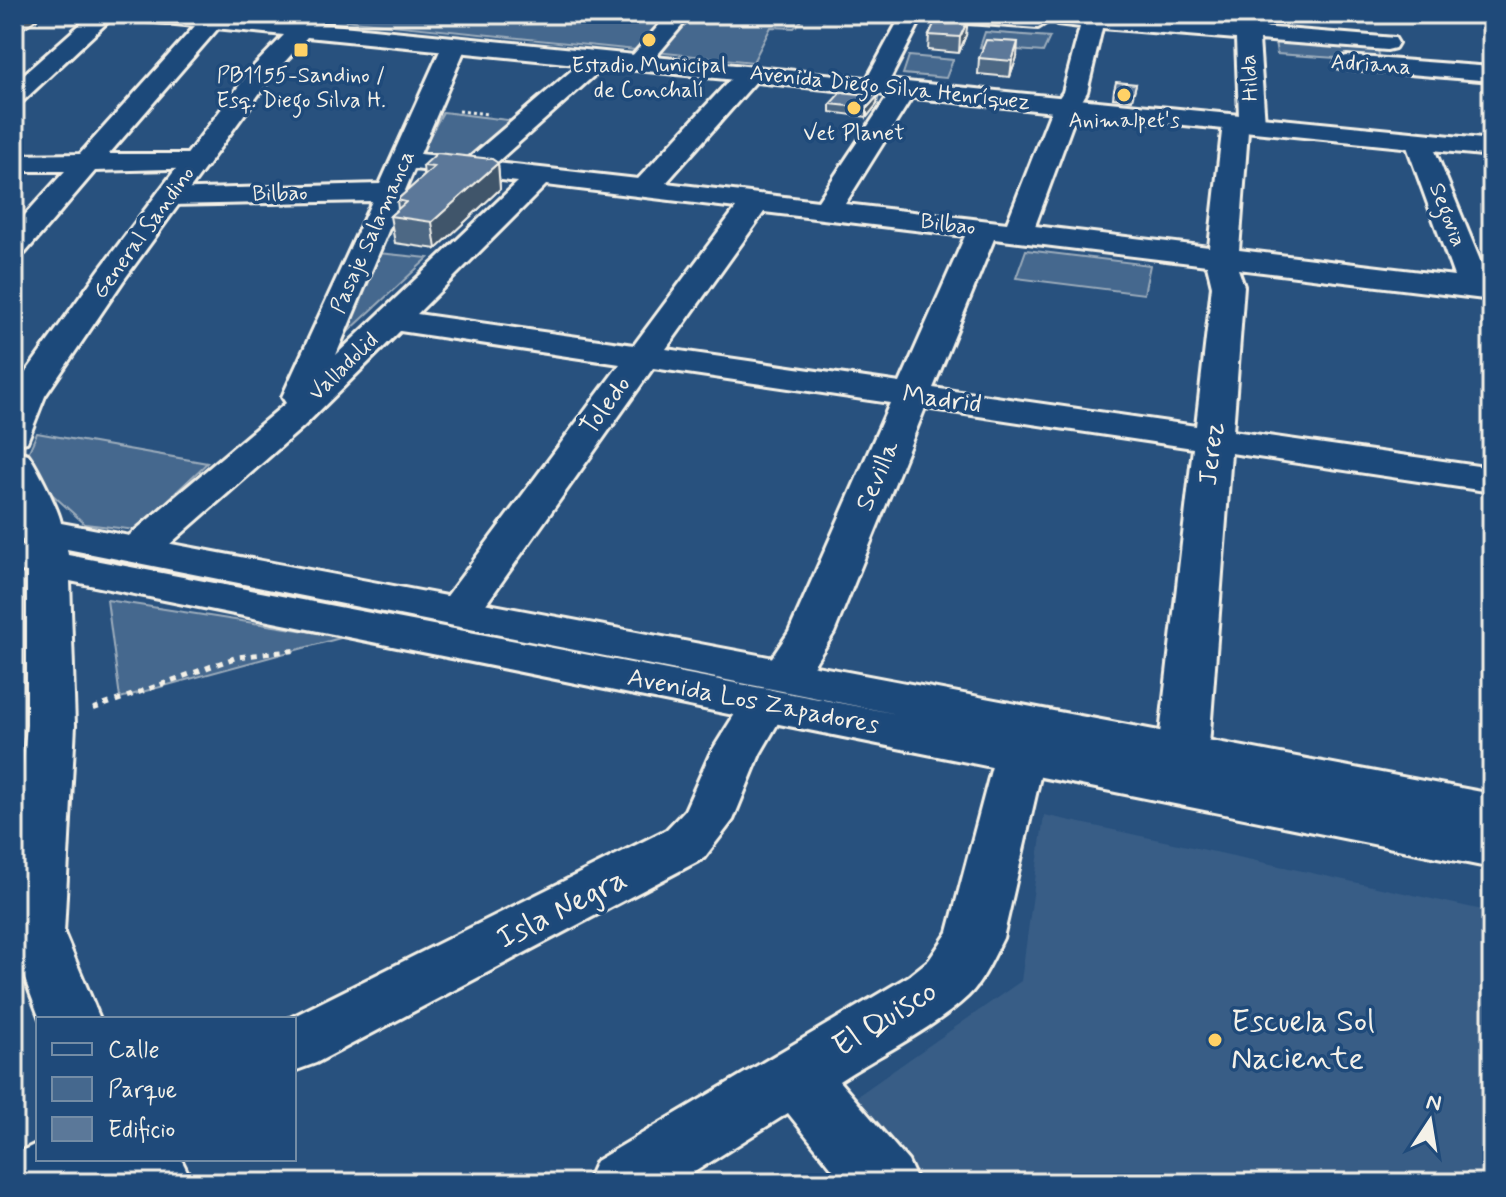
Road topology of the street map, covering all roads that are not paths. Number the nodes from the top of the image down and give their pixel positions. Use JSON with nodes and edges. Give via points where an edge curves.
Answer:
{"nodes":[{"id":1,"x":105,"y":14,"type":"edge"},
{"id":2,"x":145,"y":14,"type":"edge"},
{"id":3,"x":681,"y":14,"type":"edge"},
{"id":4,"x":913,"y":14,"type":"edge"},
{"id":5,"x":939,"y":14,"type":"edge"},
{"id":6,"x":1379,"y":14,"type":"edge"},
{"id":7,"x":1065,"y":16,"type":"edge"},
{"id":8,"x":1093,"y":18,"type":"edge"},
{"id":9,"x":212,"y":21,"type":"junction"},
{"id":10,"x":1038,"y":21,"type":"dead end"},
{"id":11,"x":302,"y":29,"type":"junction"},
{"id":12,"x":455,"y":44,"type":"junction"},
{"id":13,"x":1248,"y":44,"type":"junction"},
{"id":14,"x":1390,"y":55,"type":"junction"},
{"id":15,"x":599,"y":59,"type":"junction"},
{"id":16,"x":1083,"y":59,"type":"junction"},
{"id":17,"x":1055,"y":60,"type":"junction"},
{"id":18,"x":639,"y":62,"type":"junction"},
{"id":19,"x":263,"y":71,"type":"junction"},
{"id":20,"x":749,"y":74,"type":"junction"},
{"id":21,"x":1492,"y":74,"type":"edge"},
{"id":22,"x":875,"y":86,"type":"junction"},
{"id":23,"x":905,"y":89,"type":"junction"},
{"id":24,"x":14,"y":96,"type":"edge"},
{"id":25,"x":1066,"y":106,"type":"junction"},
{"id":26,"x":1244,"y":123,"type":"junction"},
{"id":27,"x":1418,"y":141,"type":"junction"},
{"id":28,"x":1492,"y":148,"type":"edge"},
{"id":29,"x":404,"y":160,"type":"junction"},
{"id":30,"x":88,"y":162,"type":"junction"},
{"id":31,"x":196,"y":162,"type":"junction"},
{"id":32,"x":14,"y":163,"type":"edge"},
{"id":33,"x":474,"y":168,"type":"junction"},
{"id":34,"x":540,"y":176,"type":"junction"},
{"id":35,"x":646,"y":188,"type":"junction"},
{"id":36,"x":390,"y":192,"type":"junction"},
{"id":37,"x":170,"y":196,"type":"junction"},
{"id":38,"x":756,"y":202,"type":"junction"},
{"id":39,"x":827,"y":210,"type":"junction"},
{"id":40,"x":983,"y":229,"type":"junction"},
{"id":41,"x":1018,"y":233,"type":"junction"},
{"id":42,"x":14,"y":246,"type":"edge"},
{"id":43,"x":1224,"y":258,"type":"junction"},
{"id":44,"x":1484,"y":289,"type":"edge"},
{"id":45,"x":392,"y":320,"type":"junction"},
{"id":46,"x":642,"y":356,"type":"junction"},
{"id":47,"x":911,"y":395,"type":"junction"},
{"id":48,"x":20,"y":401,"type":"edge"},
{"id":49,"x":290,"y":419,"type":"junction"},
{"id":50,"x":14,"y":434,"type":"edge"},
{"id":51,"x":1213,"y":440,"type":"junction"},
{"id":52,"x":14,"y":462,"type":"edge"},
{"id":53,"x":1492,"y":480,"type":"edge"},
{"id":54,"x":30,"y":544,"type":"edge"},
{"id":55,"x":139,"y":549,"type":"junction"},
{"id":56,"x":458,"y":611,"type":"junction"},
{"id":57,"x":775,"y":689,"type":"junction"},
{"id":58,"x":1020,"y":755,"type":"junction"},
{"id":59,"x":1181,"y":769,"type":"junction"},
{"id":60,"x":30,"y":813,"type":"edge"},
{"id":61,"x":1492,"y":813,"type":"edge"},
{"id":62,"x":1492,"y":848,"type":"edge"},
{"id":63,"x":21,"y":925,"type":"edge"},
{"id":64,"x":69,"y":1017,"type":"edge"},
{"id":65,"x":296,"y":1044,"type":"edge"},
{"id":66,"x":795,"y":1075,"type":"junction"},
{"id":67,"x":67,"y":1161,"type":"edge"},
{"id":68,"x":111,"y":1161,"type":"edge"},
{"id":69,"x":140,"y":1161,"type":"edge"},
{"id":70,"x":24,"y":1183,"type":"edge"},
{"id":71,"x":108,"y":1183,"type":"edge"},
{"id":72,"x":160,"y":1183,"type":"edge"},
{"id":73,"x":619,"y":1183,"type":"edge"},
{"id":74,"x":885,"y":1183,"type":"edge"}],
"edges":[{"from":1,"to":24,"type":"street"},
{"from":2,"to":9,"type":"street","name":"Avenida Diego Silva Henríquez"},
{"from":3,"to":18,"type":"street"},
{"from":4,"to":22,"type":"street"},
{"from":5,"to":10,"type":"street"},
{"from":6,"to":14,"type":"street"},
{"from":7,"to":8,"type":"street","name":"Adriana"},
{"from":7,"to":17,"type":"street"},
{"from":8,"to":13,"type":"street","name":"Adriana"},
{"from":8,"to":16,"type":"street"},
{"from":9,"to":11,"type":"street","name":"Avenida Diego Silva Henríquez"},
{"from":9,"to":19,"type":"street","via":[[251,42]]},
{"from":9,"to":30,"type":"street"},
{"from":11,"to":12,"type":"street","name":"Avenida Diego Silva Henríquez"},
{"from":11,"to":19,"type":"street","name":"General Sandino"},
{"from":12,"to":15,"type":"street","name":"Avenida Diego Silva Henríquez"},
{"from":12,"to":29,"type":"street","name":"Pasaje Salamanca"},
{"from":13,"to":14,"type":"street","name":"Adriana"},
{"from":13,"to":26,"type":"street","name":"Hilda"},
{"from":14,"to":21,"type":"street","name":"Adriana"},
{"from":15,"to":18,"type":"street","name":"Avenida Diego Silva Henríquez"},
{"from":15,"to":33,"type":"street"},
{"from":16,"to":17,"type":"street"},
{"from":16,"to":25,"type":"street"},
{"from":17,"to":25,"type":"street","via":[[1048,89]]},
{"from":18,"to":20,"type":"street","name":"Avenida Diego Silva Henríquez"},
{"from":19,"to":31,"type":"street","name":"General Sandino"},
{"from":20,"to":22,"type":"street","name":"Avenida Diego Silva Henríquez"},
{"from":20,"to":35,"type":"street"},
{"from":22,"to":23,"type":"street","name":"Avenida Diego Silva Henríquez"},
{"from":23,"to":25,"type":"street","name":"Avenida Diego Silva Henríquez"},
{"from":23,"to":39,"type":"street"},
{"from":25,"to":26,"type":"street","name":"Avenida Diego Silva Henríquez"},
{"from":25,"to":41,"type":"street"},
{"from":26,"to":27,"type":"street","name":"Avenida Diego Silva Henríquez"},
{"from":26,"to":43,"type":"street","name":"Jerez"},
{"from":27,"to":28,"type":"street","name":"Avenida Diego Silva Henríquez"},
{"from":27,"to":44,"type":"street","name":"Segovia"},
{"from":29,"to":33,"type":"street","name":"Bilbao"},
{"from":29,"to":36,"type":"street","name":"Pasaje Salamanca"},
{"from":30,"to":31,"type":"street"},
{"from":30,"to":32,"type":"street"},
{"from":30,"to":42,"type":"street"},
{"from":31,"to":37,"type":"street","name":"General Sandino"},
{"from":33,"to":34,"type":"street","name":"Bilbao"},
{"from":34,"to":35,"type":"street","name":"Bilbao"},
{"from":34,"to":45,"type":"street","name":"Valladolid"},
{"from":35,"to":38,"type":"street","name":"Bilbao"},
{"from":36,"to":37,"type":"street","name":"Bilbao"},
{"from":36,"to":49,"type":"street","name":"Pasaje Salamanca"},
{"from":37,"to":48,"type":"street","name":"General Sandino"},
{"from":38,"to":39,"type":"street","name":"Bilbao"},
{"from":38,"to":46,"type":"street","name":"Toledo"},
{"from":39,"to":40,"type":"street","name":"Bilbao"},
{"from":40,"to":41,"type":"street","name":"Bilbao"},
{"from":40,"to":47,"type":"street","name":"Sevilla"},
{"from":41,"to":43,"type":"street","name":"Bilbao"},
{"from":43,"to":44,"type":"street","name":"Bilbao"},
{"from":43,"to":51,"type":"street","name":"Jerez","via":[[1228,286]]},
{"from":45,"to":46,"type":"street","name":"Madrid"},
{"from":45,"to":49,"type":"street","name":"Valladolid"},
{"from":46,"to":47,"type":"street","name":"Madrid"},
{"from":46,"to":56,"type":"street","name":"Toledo"},
{"from":47,"to":51,"type":"street","name":"Madrid"},
{"from":47,"to":57,"type":"street","name":"Sevilla","via":[[811,633]]},
{"from":48,"to":50,"type":"street","name":"General Sandino"},
{"from":49,"to":55,"type":"street","name":"Valladolid"},
{"from":51,"to":53,"type":"street","name":"Madrid"},
{"from":51,"to":59,"type":"street","name":"Jerez"},
{"from":52,"to":54,"type":"street","via":[[39,512]]},
{"from":54,"to":55,"type":"street","name":"Avenida Los Zapadores"},
{"from":54,"to":57,"type":"street","name":"Avenida Los Zapadores"},
{"from":54,"to":60,"type":"street","via":[[51,725]]},
{"from":55,"to":56,"type":"street","name":"Avenida Los Zapadores"},
{"from":56,"to":57,"type":"street","name":"Avenida Los Zapadores"},
{"from":57,"to":58,"type":"street","name":"Avenida Los Zapadores"},
{"from":57,"to":59,"type":"street","name":"Avenida Los Zapadores"},
{"from":57,"to":65,"type":"street","name":"Isla Negra","via":[[735,754],[707,820],[685,844]]},
{"from":58,"to":59,"type":"street","name":"Avenida Los Zapadores"},
{"from":58,"to":66,"type":"street","name":"El Quisco","via":[[975,938],[964,959],[930,993]]},
{"from":59,"to":61,"type":"street","name":"Avenida Los Zapadores"},
{"from":59,"to":62,"type":"street","name":"Avenida Los Zapadores"},
{"from":60,"to":63,"type":"street"},
{"from":63,"to":64,"type":"street"},
{"from":66,"to":73,"type":"street","name":"El Quisco"},
{"from":66,"to":74,"type":"street"},
{"from":67,"to":70,"type":"street"},
{"from":68,"to":71,"type":"street"},
{"from":69,"to":72,"type":"street"}]}
